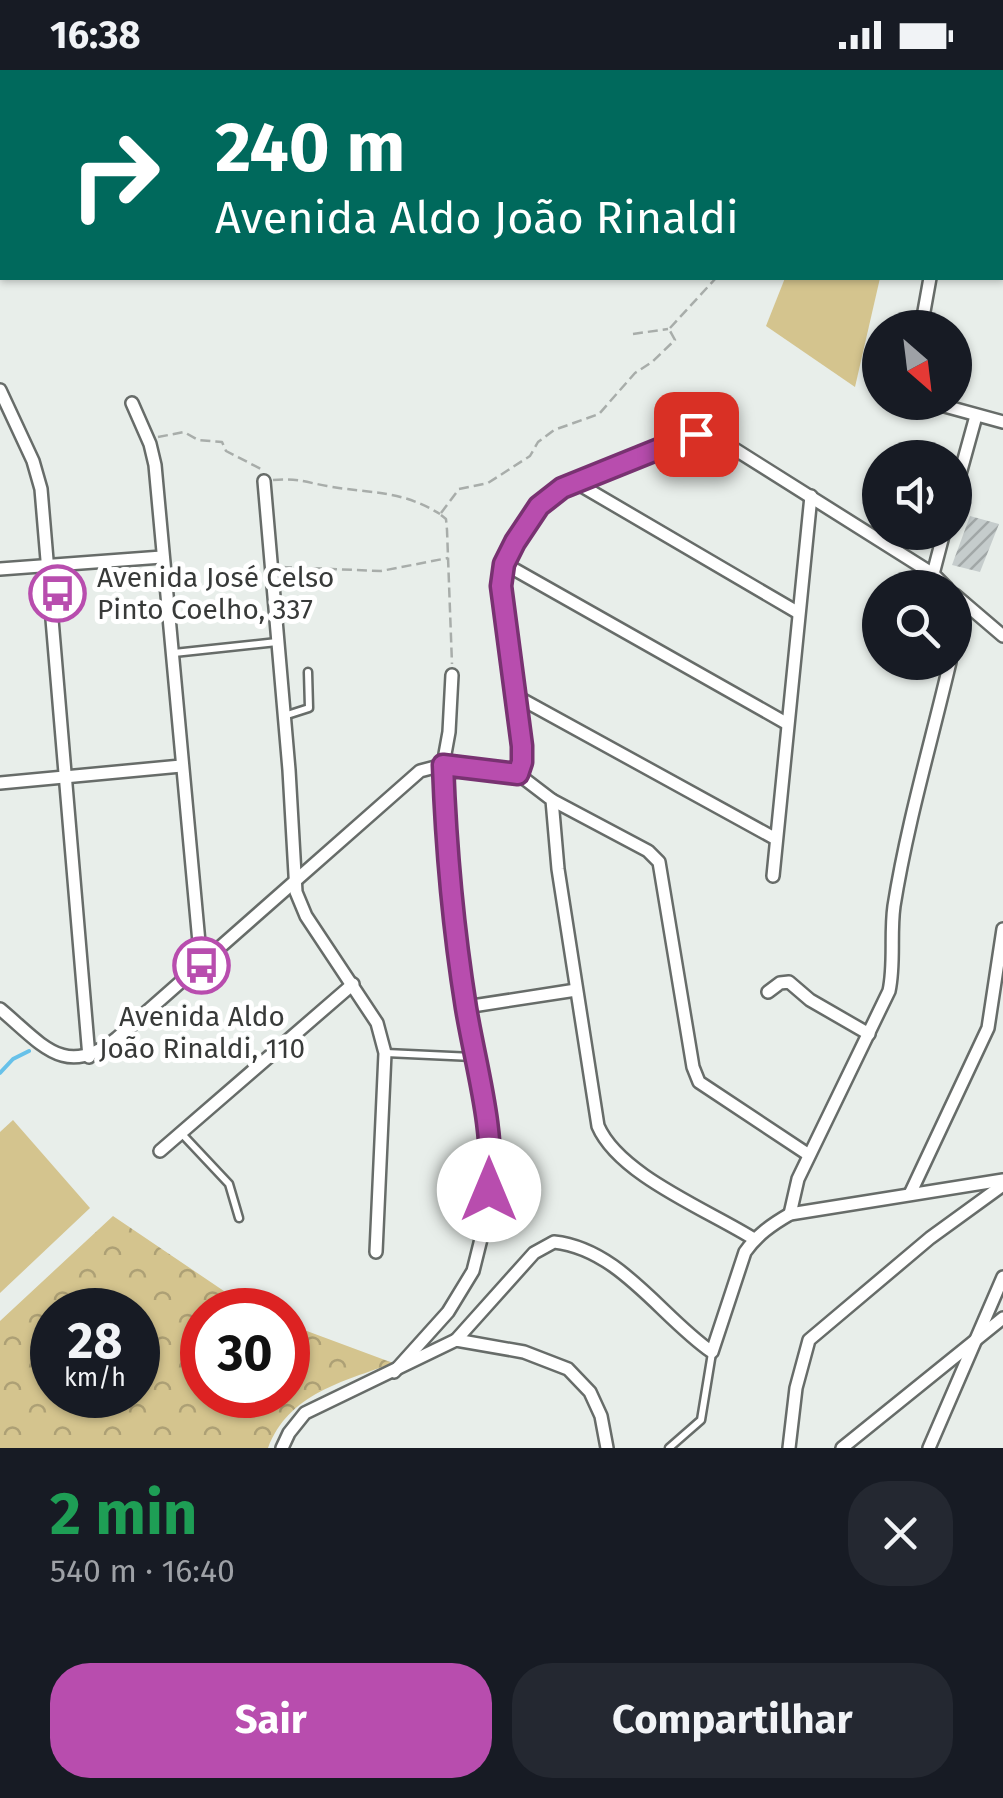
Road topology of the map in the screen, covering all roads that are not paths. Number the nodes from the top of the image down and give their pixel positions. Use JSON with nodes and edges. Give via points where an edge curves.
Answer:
{"nodes":[{"id":1,"x":930,"y":280,"type":"edge"},
{"id":2,"x":924,"y":310,"type":"edge"},
{"id":3,"x":0,"y":390,"type":"edge"},
{"id":4,"x":132,"y":403,"type":"dead end"},
{"id":5,"x":972,"y":415,"type":"edge"},
{"id":6,"x":976,"y":416,"type":"junction"},
{"id":7,"x":1003,"y":422,"type":"edge"},
{"id":8,"x":969,"y":440,"type":"edge"},
{"id":9,"x":264,"y":482,"type":"road end"},
{"id":10,"x":575,"y":482,"type":"junction"},
{"id":11,"x":811,"y":496,"type":"junction"},
{"id":12,"x":162,"y":557,"type":"junction"},
{"id":13,"x":504,"y":564,"type":"junction"},
{"id":14,"x":48,"y":565,"type":"junction"},
{"id":15,"x":0,"y":569,"type":"edge"},
{"id":16,"x":926,"y":570,"type":"edge"},
{"id":17,"x":972,"y":609,"type":"edge"},
{"id":18,"x":797,"y":612,"type":"junction"},
{"id":19,"x":1003,"y":636,"type":"edge"},
{"id":20,"x":277,"y":642,"type":"junction"},
{"id":21,"x":170,"y":653,"type":"junction"},
{"id":22,"x":308,"y":672,"type":"dead end"},
{"id":23,"x":452,"y":675,"type":"road end"},
{"id":24,"x":946,"y":680,"type":"edge"},
{"id":25,"x":514,"y":695,"type":"junction"},
{"id":26,"x":284,"y":716,"type":"junction"},
{"id":27,"x":786,"y":723,"type":"junction"},
{"id":28,"x":443,"y":765,"type":"junction"},
{"id":29,"x":181,"y":766,"type":"junction"},
{"id":30,"x":518,"y":774,"type":"junction"},
{"id":31,"x":63,"y":778,"type":"junction"},
{"id":32,"x":0,"y":783,"type":"edge"},
{"id":33,"x":552,"y":800,"type":"junction"},
{"id":34,"x":776,"y":839,"type":"junction"},
{"id":35,"x":773,"y":876,"type":"dead end"},
{"id":36,"x":295,"y":879,"type":"junction"},
{"id":37,"x":1003,"y":928,"type":"edge"},
{"id":38,"x":200,"y":964,"type":"junction"},
{"id":39,"x":353,"y":984,"type":"junction"},
{"id":40,"x":576,"y":990,"type":"junction"},
{"id":41,"x":768,"y":992,"type":"dead end"},
{"id":42,"x":466,"y":1007,"type":"junction"},
{"id":43,"x":0,"y":1009,"type":"edge"},
{"id":44,"x":869,"y":1034,"type":"junction"},
{"id":45,"x":384,"y":1053,"type":"junction"},
{"id":46,"x":88,"y":1057,"type":"junction"},
{"id":47,"x":475,"y":1057,"type":"junction"},
{"id":48,"x":181,"y":1133,"type":"junction"},
{"id":49,"x":160,"y":1151,"type":"dead end"},
{"id":50,"x":809,"y":1155,"type":"junction"},
{"id":51,"x":1003,"y":1183,"type":"edge"},
{"id":52,"x":910,"y":1194,"type":"junction"},
{"id":53,"x":790,"y":1214,"type":"junction"},
{"id":54,"x":239,"y":1218,"type":"dead end"},
{"id":55,"x":754,"y":1239,"type":"junction"},
{"id":56,"x":376,"y":1252,"type":"dead end"},
{"id":57,"x":1003,"y":1277,"type":"edge"},
{"id":58,"x":1003,"y":1318,"type":"edge"},
{"id":59,"x":456,"y":1340,"type":"junction"},
{"id":60,"x":974,"y":1342,"type":"junction"},
{"id":61,"x":712,"y":1352,"type":"junction"},
{"id":62,"x":394,"y":1372,"type":"junction"},
{"id":63,"x":282,"y":1448,"type":"edge"},
{"id":64,"x":606,"y":1448,"type":"edge"},
{"id":65,"x":669,"y":1448,"type":"edge"},
{"id":66,"x":789,"y":1448,"type":"edge"},
{"id":67,"x":842,"y":1448,"type":"edge"},
{"id":68,"x":929,"y":1448,"type":"edge"}],
"edges":[{"from":1,"to":2,"type":"street"},
{"from":3,"to":14,"type":"street","via":[[38,474]]},
{"from":4,"to":12,"type":"street","via":[[155,466]]},
{"from":5,"to":6,"type":"street"},
{"from":6,"to":7,"type":"street"},
{"from":6,"to":8,"type":"street"},
{"from":9,"to":20,"type":"street"},
{"from":10,"to":11,"type":"street","via":[[704,434]]},
{"from":10,"to":13,"type":"street","via":[[539,506]]},
{"from":10,"to":18,"type":"street"},
{"from":11,"to":16,"type":"street"},
{"from":11,"to":18,"type":"street"},
{"from":12,"to":14,"type":"street"},
{"from":12,"to":21,"type":"street"},
{"from":13,"to":25,"type":"street"},
{"from":13,"to":27,"type":"street"},
{"from":14,"to":15,"type":"street"},
{"from":14,"to":31,"type":"street"},
{"from":17,"to":19,"type":"street"},
{"from":18,"to":27,"type":"street"},
{"from":20,"to":21,"type":"lane"},
{"from":20,"to":26,"type":"street"},
{"from":21,"to":29,"type":"street"},
{"from":22,"to":26,"type":"lane","via":[[309,708]]},
{"from":23,"to":28,"type":"street"},
{"from":24,"to":44,"type":"street","via":[[899,880],[892,978]]},
{"from":25,"to":30,"type":"street"},
{"from":25,"to":34,"type":"street"},
{"from":26,"to":36,"type":"street"},
{"from":27,"to":34,"type":"street"},
{"from":28,"to":30,"type":"street"},
{"from":28,"to":36,"type":"street","via":[[410,779]]},
{"from":28,"to":42,"type":"street","via":[[448,875]]},
{"from":29,"to":31,"type":"street"},
{"from":29,"to":38,"type":"street"},
{"from":30,"to":33,"type":"street"},
{"from":31,"to":32,"type":"street"},
{"from":31,"to":46,"type":"street"},
{"from":33,"to":40,"type":"street"},
{"from":33,"to":50,"type":"street","via":[[659,862],[699,1082]]},
{"from":34,"to":35,"type":"street"},
{"from":36,"to":38,"type":"street"},
{"from":36,"to":39,"type":"street","via":[[306,916]]},
{"from":37,"to":52,"type":"street","via":[[988,1028]]},
{"from":38,"to":46,"type":"street"},
{"from":39,"to":45,"type":"street","via":[[377,1023]]},
{"from":39,"to":48,"type":"street"},
{"from":40,"to":42,"type":"street"},
{"from":40,"to":55,"type":"street","via":[[598,1126],[608,1146],[636,1170]]},
{"from":41,"to":44,"type":"street","via":[[789,982]]},
{"from":42,"to":47,"type":"street"},
{"from":43,"to":46,"type":"street","via":[[54,1054]]},
{"from":44,"to":50,"type":"street"},
{"from":45,"to":47,"type":"lane"},
{"from":45,"to":56,"type":"street"},
{"from":47,"to":62,"type":"street","via":[[491,1168],[478,1255],[462,1292]]},
{"from":48,"to":49,"type":"street"},
{"from":48,"to":54,"type":"lane","via":[[229,1184]]},
{"from":50,"to":53,"type":"street"},
{"from":51,"to":52,"type":"street"},
{"from":51,"to":66,"type":"street","via":[[809,1340]]},
{"from":52,"to":53,"type":"street"},
{"from":53,"to":55,"type":"street"},
{"from":55,"to":61,"type":"street","via":[[737,1270]]},
{"from":57,"to":60,"type":"street"},
{"from":58,"to":60,"type":"street"},
{"from":59,"to":61,"type":"street","via":[[534,1253],[554,1242],[579,1248],[621,1273]]},
{"from":59,"to":62,"type":"street"},
{"from":59,"to":64,"type":"street","via":[[524,1352],[568,1369],[590,1392]]},
{"from":60,"to":67,"type":"street"},
{"from":60,"to":68,"type":"street"},
{"from":61,"to":65,"type":"lane","via":[[702,1420]]},
{"from":62,"to":63,"type":"street","via":[[305,1413]]}]}
